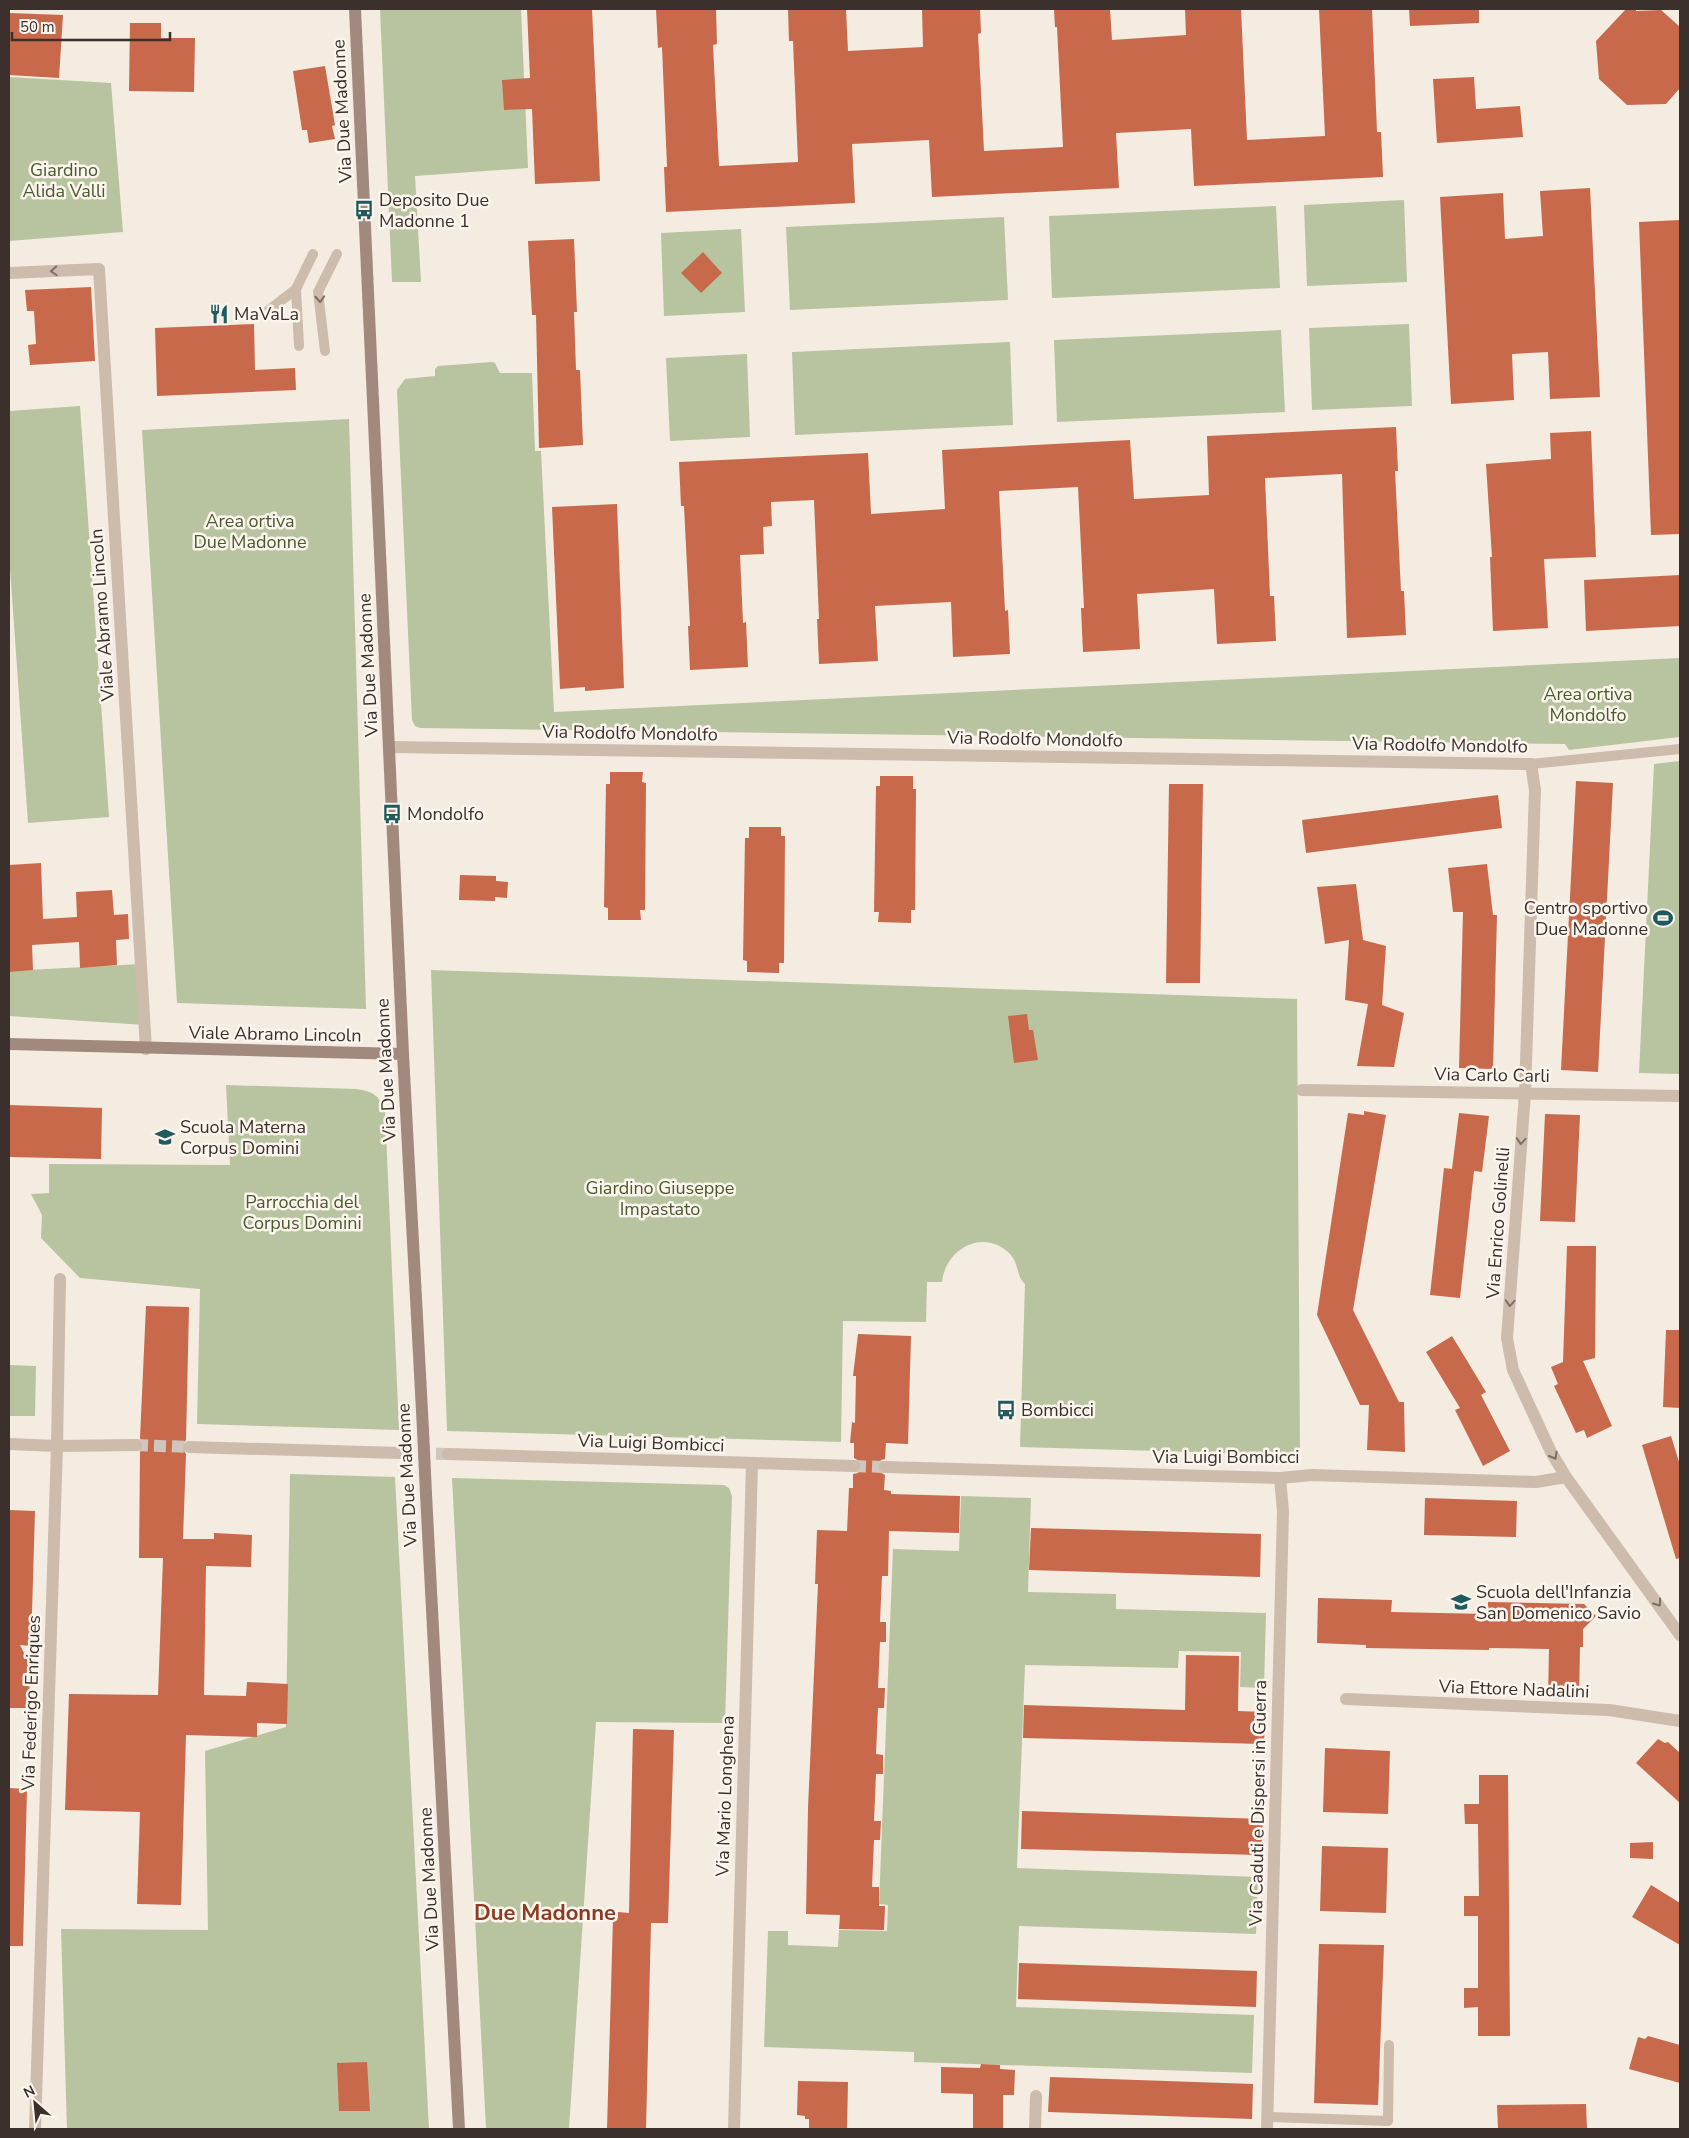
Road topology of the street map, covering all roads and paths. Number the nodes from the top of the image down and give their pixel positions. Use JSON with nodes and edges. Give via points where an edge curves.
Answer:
{"nodes":[{"id":1,"x":355,"y":9,"type":"edge"},
{"id":2,"x":314,"y":254,"type":"dead end"},
{"id":3,"x":337,"y":254,"type":"dead end"},
{"id":4,"x":9,"y":273,"type":"edge"},
{"id":5,"x":296,"y":289,"type":"junction"},
{"id":6,"x":269,"y":310,"type":"dead end"},
{"id":7,"x":299,"y":346,"type":"dead end"},
{"id":8,"x":325,"y":351,"type":"dead end"},
{"id":9,"x":389,"y":747,"type":"junction"},
{"id":10,"x":1680,"y":749,"type":"edge"},
{"id":11,"x":1531,"y":764,"type":"junction"},
{"id":12,"x":9,"y":1044,"type":"edge"},
{"id":13,"x":146,"y":1049,"type":"junction"},
{"id":14,"x":403,"y":1054,"type":"junction"},
{"id":15,"x":1302,"y":1090,"type":"dead end"},
{"id":16,"x":1525,"y":1093,"type":"junction"},
{"id":17,"x":1680,"y":1096,"type":"edge"},
{"id":18,"x":60,"y":1279,"type":"dead end"},
{"id":19,"x":9,"y":1444,"type":"edge"},
{"id":20,"x":136,"y":1445,"type":"tunnel mouth"},
{"id":21,"x":57,"y":1446,"type":"junction"},
{"id":22,"x":189,"y":1447,"type":"tunnel mouth"},
{"id":23,"x":400,"y":1453,"type":"tunnel mouth"},
{"id":24,"x":448,"y":1454,"type":"tunnel mouth"},
{"id":25,"x":752,"y":1463,"type":"junction"},
{"id":26,"x":854,"y":1466,"type":"tunnel mouth"},
{"id":27,"x":885,"y":1466,"type":"tunnel mouth"},
{"id":28,"x":1566,"y":1477,"type":"junction"},
{"id":29,"x":1280,"y":1478,"type":"junction"},
{"id":30,"x":1680,"y":1635,"type":"edge"},
{"id":31,"x":1346,"y":1699,"type":"dead end"},
{"id":32,"x":1680,"y":1721,"type":"edge"},
{"id":33,"x":1389,"y":2045,"type":"dead end"},
{"id":34,"x":1036,"y":2096,"type":"dead end"},
{"id":35,"x":1267,"y":2123,"type":"edge"},
{"id":36,"x":35,"y":2129,"type":"edge"},
{"id":37,"x":459,"y":2129,"type":"edge"},
{"id":38,"x":734,"y":2129,"type":"edge"},
{"id":39,"x":1035,"y":2129,"type":"edge"}],
"edges":[{"from":1,"to":9,"type":"main road","name":"Via Due Madonne"},
{"from":2,"to":5,"type":"lane"},
{"from":3,"to":8,"type":"lane","one_way":true,"via":[[318,292]]},
{"from":13,"to":4,"type":"street","name":"Viale Abramo Lincoln","one_way":true,"via":[[99,269]]},
{"from":5,"to":6,"type":"lane"},
{"from":5,"to":7,"type":"lane"},
{"from":9,"to":11,"type":"street","name":"Via Rodolfo Mondolfo"},
{"from":9,"to":14,"type":"main road","name":"Via Due Madonne"},
{"from":10,"to":11,"type":"lane","name":"Via Rodolfo Mondolfo"},
{"from":11,"to":16,"type":"street","name":"Via Enrico Golinelli","via":[[1535,790]]},
{"from":12,"to":13,"type":"main road","name":"Viale Abramo Lincoln"},
{"from":13,"to":14,"type":"main road","name":"Viale Abramo Lincoln"},
{"from":14,"to":37,"type":"main road","name":"Via Due Madonne","bridge":true},
{"from":15,"to":16,"type":"street","name":"Via Carlo Carli"},
{"from":16,"to":17,"type":"street","name":"Via Carlo Carli"},
{"from":16,"to":28,"type":"street","name":"Via Enrico Golinelli","one_way":true,"via":[[1508,1353],[1543,1435]]},
{"from":18,"to":21,"type":"street","name":"Via Federigo Enriques"},
{"from":19,"to":21,"type":"street"},
{"from":20,"to":21,"type":"street"},
{"from":21,"to":36,"type":"street","name":"Via Federigo Enriques"},
{"from":22,"to":23,"type":"street"},
{"from":24,"to":25,"type":"street","name":"Via Luigi Bombicci"},
{"from":25,"to":26,"type":"street","name":"Via Luigi Bombicci"},
{"from":25,"to":38,"type":"street","name":"Via Mario Longhena"},
{"from":27,"to":29,"type":"street","name":"Via Luigi Bombicci"},
{"from":28,"to":29,"type":"street","name":"Via Luigi Bombicci","via":[[1536,1482],[1312,1475]]},
{"from":28,"to":30,"type":"street","name":"Via Enrico Golinelli","one_way":true},
{"from":29,"to":35,"type":"street","name":"Via Caduti e Dispersi in Guerra","via":[[1283,1511]]},
{"from":31,"to":32,"type":"street","name":"Via Ettore Nadalini","via":[[1609,1710]]},
{"from":33,"to":35,"type":"lane","via":[[1388,2121]]},
{"from":34,"to":39,"type":"street"}]}
